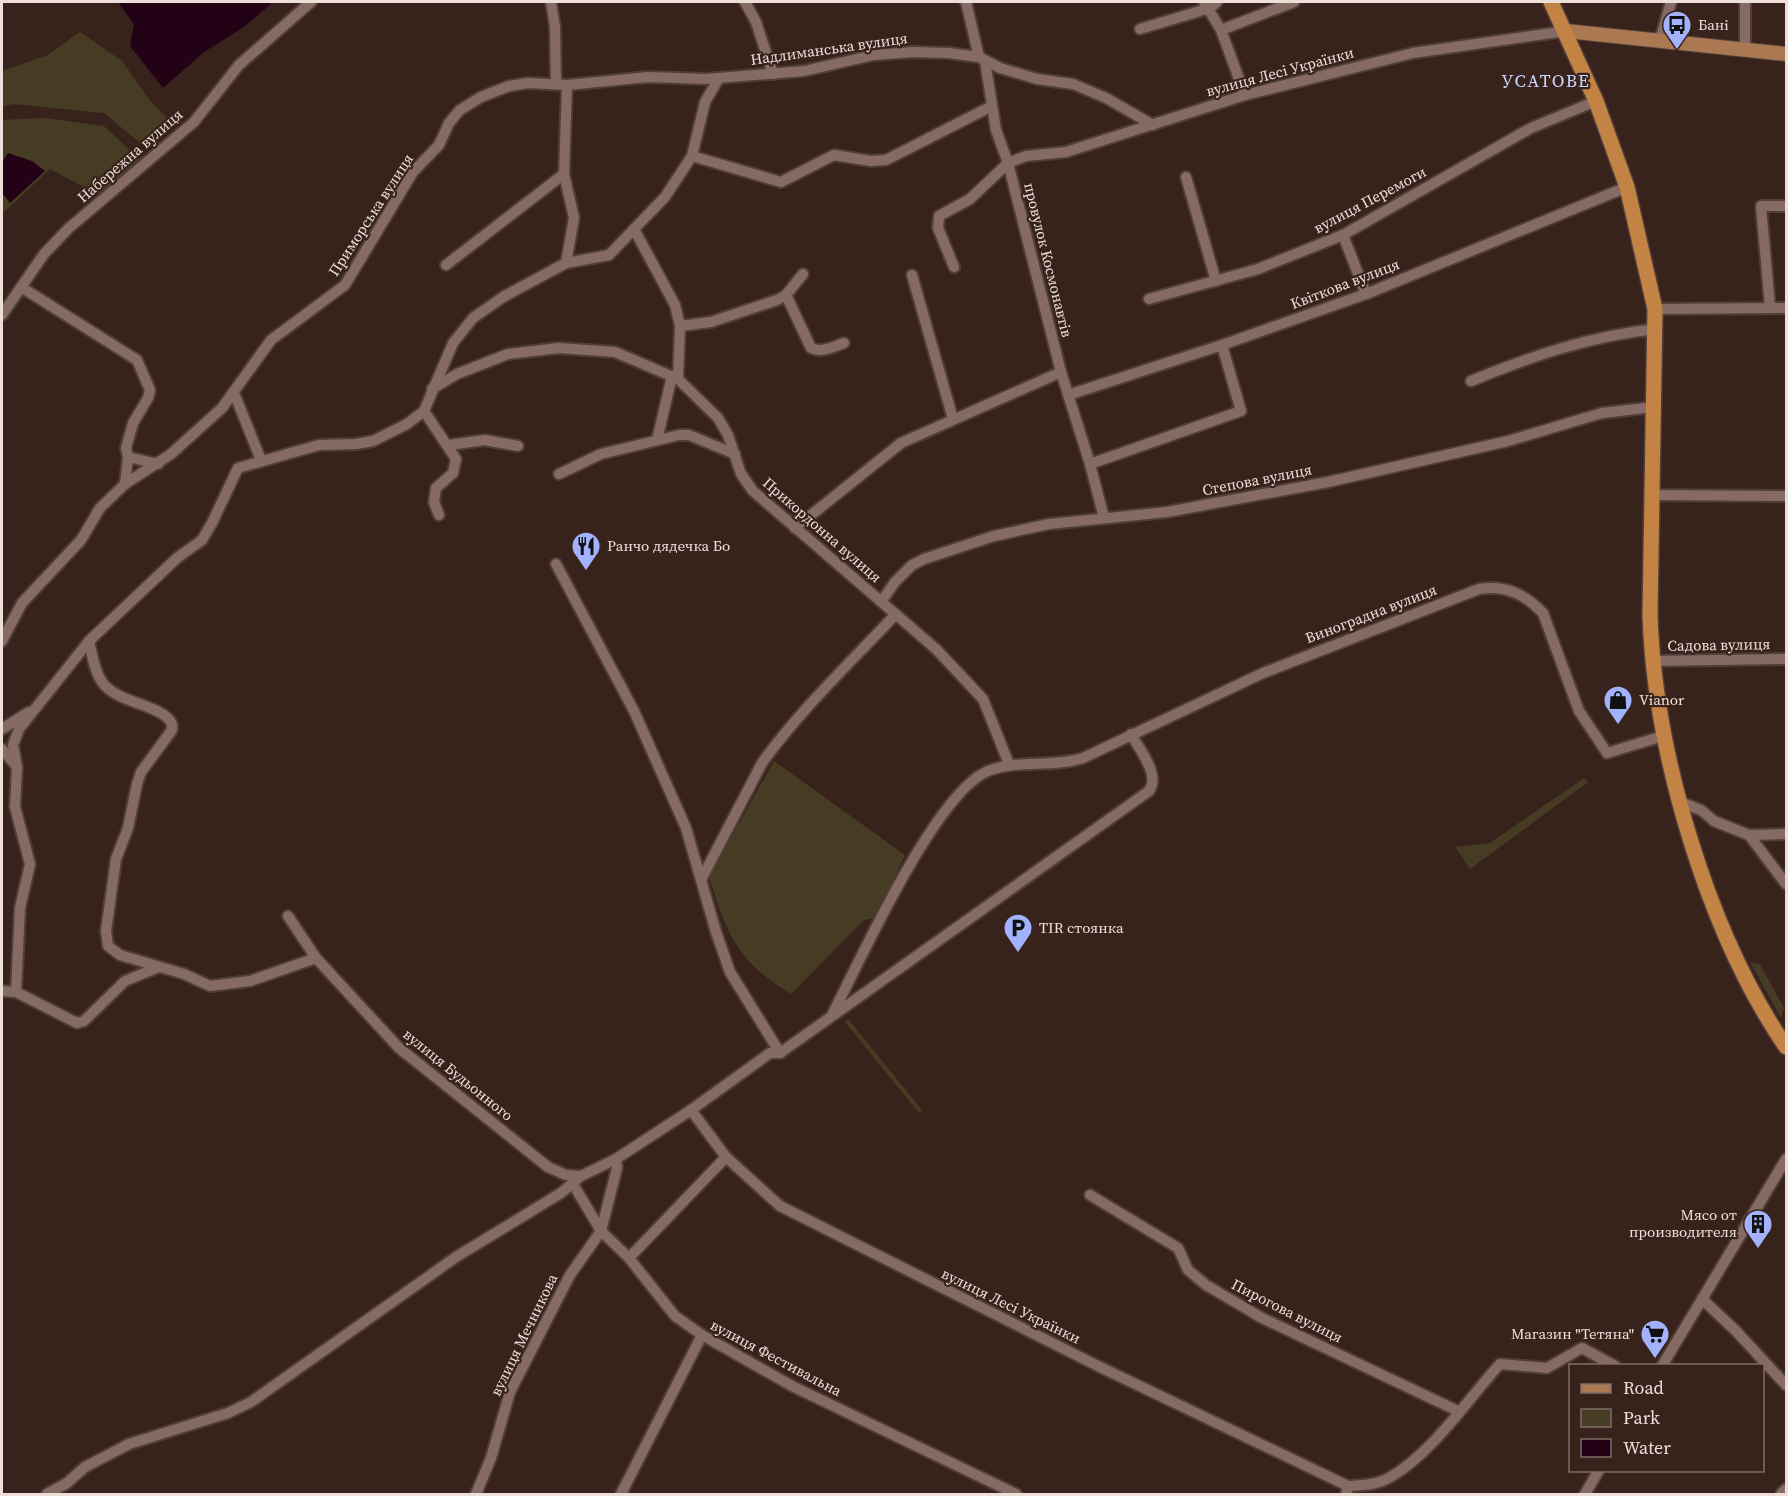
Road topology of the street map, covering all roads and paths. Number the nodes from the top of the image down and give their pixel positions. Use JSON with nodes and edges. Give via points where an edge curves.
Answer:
{"nodes":[{"id":1,"x":311,"y":2,"type":"edge"},
{"id":2,"x":551,"y":2,"type":"edge"},
{"id":3,"x":745,"y":2,"type":"edge"},
{"id":4,"x":966,"y":2,"type":"edge"},
{"id":5,"x":1294,"y":2,"type":"edge"},
{"id":6,"x":1551,"y":2,"type":"edge"},
{"id":7,"x":1671,"y":2,"type":"edge"},
{"id":8,"x":1745,"y":2,"type":"edge"},
{"id":9,"x":1210,"y":4,"type":"edge"},
{"id":10,"x":1140,"y":29,"type":"dead end"},
{"id":11,"x":1221,"y":30,"type":"junction"},
{"id":12,"x":1566,"y":31,"type":"junction"},
{"id":13,"x":1660,"y":40,"type":"junction"},
{"id":14,"x":1745,"y":50,"type":"junction"},
{"id":15,"x":1786,"y":54,"type":"edge"},
{"id":16,"x":982,"y":59,"type":"junction"},
{"id":17,"x":773,"y":74,"type":"junction"},
{"id":18,"x":719,"y":78,"type":"junction"},
{"id":19,"x":562,"y":85,"type":"junction"},
{"id":20,"x":1245,"y":95,"type":"junction"},
{"id":21,"x":1596,"y":101,"type":"junction"},
{"id":22,"x":992,"y":106,"type":"junction"},
{"id":23,"x":1153,"y":125,"type":"junction"},
{"id":24,"x":692,"y":156,"type":"junction"},
{"id":25,"x":1008,"y":163,"type":"junction"},
{"id":26,"x":564,"y":174,"type":"junction"},
{"id":27,"x":1186,"y":177,"type":"dead end"},
{"id":28,"x":1627,"y":187,"type":"junction"},
{"id":29,"x":1786,"y":206,"type":"edge"},
{"id":30,"x":634,"y":229,"type":"junction"},
{"id":31,"x":1343,"y":235,"type":"junction"},
{"id":32,"x":566,"y":262,"type":"junction"},
{"id":33,"x":446,"y":265,"type":"dead end"},
{"id":34,"x":954,"y":267,"type":"dead end"},
{"id":35,"x":803,"y":274,"type":"dead end"},
{"id":36,"x":912,"y":275,"type":"dead end"},
{"id":37,"x":1216,"y":281,"type":"junction"},
{"id":38,"x":21,"y":287,"type":"junction"},
{"id":39,"x":1366,"y":294,"type":"junction"},
{"id":40,"x":786,"y":295,"type":"junction"},
{"id":41,"x":1149,"y":299,"type":"dead end"},
{"id":42,"x":1770,"y":307,"type":"junction"},
{"id":43,"x":1786,"y":308,"type":"edge"},
{"id":44,"x":1655,"y":309,"type":"junction"},
{"id":45,"x":2,"y":315,"type":"edge"},
{"id":46,"x":680,"y":326,"type":"junction"},
{"id":47,"x":1656,"y":329,"type":"junction"},
{"id":48,"x":843,"y":343,"type":"dead end"},
{"id":49,"x":1222,"y":345,"type":"junction"},
{"id":50,"x":1061,"y":372,"type":"junction"},
{"id":51,"x":675,"y":378,"type":"junction"},
{"id":52,"x":1471,"y":381,"type":"dead end"},
{"id":53,"x":432,"y":389,"type":"junction"},
{"id":54,"x":234,"y":393,"type":"junction"},
{"id":55,"x":1068,"y":395,"type":"junction"},
{"id":56,"x":1654,"y":407,"type":"junction"},
{"id":57,"x":424,"y":411,"type":"junction"},
{"id":58,"x":953,"y":419,"type":"junction"},
{"id":59,"x":657,"y":440,"type":"junction"},
{"id":60,"x":449,"y":445,"type":"junction"},
{"id":61,"x":518,"y":446,"type":"dead end"},
{"id":62,"x":735,"y":454,"type":"junction"},
{"id":63,"x":128,"y":457,"type":"junction"},
{"id":64,"x":261,"y":460,"type":"junction"},
{"id":65,"x":158,"y":464,"type":"junction"},
{"id":66,"x":1090,"y":464,"type":"junction"},
{"id":67,"x":559,"y":474,"type":"dead end"},
{"id":68,"x":125,"y":484,"type":"junction"},
{"id":69,"x":1652,"y":495,"type":"junction"},
{"id":70,"x":1786,"y":496,"type":"edge"},
{"id":71,"x":439,"y":515,"type":"dead end"},
{"id":72,"x":1104,"y":518,"type":"junction"},
{"id":73,"x":795,"y":528,"type":"junction"},
{"id":74,"x":556,"y":564,"type":"dead end"},
{"id":75,"x":881,"y":602,"type":"junction"},
{"id":76,"x":896,"y":615,"type":"junction"},
{"id":77,"x":2,"y":641,"type":"edge"},
{"id":78,"x":89,"y":641,"type":"junction"},
{"id":79,"x":1786,"y":659,"type":"edge"},
{"id":80,"x":1651,"y":661,"type":"junction"},
{"id":81,"x":37,"y":707,"type":"junction"},
{"id":82,"x":2,"y":729,"type":"edge"},
{"id":83,"x":1131,"y":734,"type":"junction"},
{"id":84,"x":1663,"y":736,"type":"junction"},
{"id":85,"x":2,"y":749,"type":"edge"},
{"id":86,"x":1009,"y":764,"type":"junction"},
{"id":87,"x":17,"y":766,"type":"junction"},
{"id":88,"x":1680,"y":802,"type":"junction"},
{"id":89,"x":1786,"y":834,"type":"edge"},
{"id":90,"x":1749,"y":835,"type":"junction"},
{"id":91,"x":702,"y":878,"type":"junction"},
{"id":92,"x":1786,"y":884,"type":"edge"},
{"id":93,"x":288,"y":916,"type":"dead end"},
{"id":94,"x":315,"y":958,"type":"junction"},
{"id":95,"x":159,"y":967,"type":"junction"},
{"id":96,"x":2,"y":991,"type":"edge"},
{"id":97,"x":16,"y":992,"type":"junction"},
{"id":98,"x":831,"y":1016,"type":"junction"},
{"id":99,"x":1786,"y":1047,"type":"edge"},
{"id":100,"x":780,"y":1053,"type":"junction"},
{"id":101,"x":691,"y":1110,"type":"junction"},
{"id":102,"x":726,"y":1157,"type":"junction"},
{"id":103,"x":616,"y":1159,"type":"junction"},
{"id":104,"x":1786,"y":1159,"type":"edge"},
{"id":105,"x":577,"y":1180,"type":"junction"},
{"id":106,"x":1090,"y":1196,"type":"dead end"},
{"id":107,"x":601,"y":1231,"type":"junction"},
{"id":108,"x":629,"y":1258,"type":"junction"},
{"id":109,"x":1702,"y":1299,"type":"junction"},
{"id":110,"x":702,"y":1335,"type":"junction"},
{"id":111,"x":1613,"y":1364,"type":"edge"},
{"id":112,"x":1663,"y":1364,"type":"edge"},
{"id":113,"x":1786,"y":1385,"type":"edge"},
{"id":114,"x":1458,"y":1411,"type":"junction"},
{"id":115,"x":1598,"y":1472,"type":"edge"},
{"id":116,"x":1786,"y":1489,"type":"edge"},
{"id":117,"x":1347,"y":1490,"type":"edge"},
{"id":118,"x":47,"y":1494,"type":"edge"},
{"id":119,"x":476,"y":1494,"type":"edge"},
{"id":120,"x":621,"y":1494,"type":"edge"},
{"id":121,"x":1016,"y":1494,"type":"edge"},
{"id":122,"x":1585,"y":1494,"type":"edge"},
{"id":123,"x":1781,"y":1494,"type":"edge"}],
"edges":[{"from":1,"to":38,"type":"street","name":"Набережна вулиця","via":[[239,65],[194,122],[69,228]]},
{"from":2,"to":19,"type":"street"},
{"from":3,"to":17,"type":"street","via":[[756,22]]},
{"from":4,"to":16,"type":"street","name":"провулок Космонавтів"},
{"from":5,"to":11,"type":"street"},
{"from":6,"to":12,"type":"highway"},
{"from":7,"to":13,"type":"street"},
{"from":8,"to":14,"type":"street"},
{"from":9,"to":10,"type":"street"},
{"from":9,"to":11,"type":"street"},
{"from":11,"to":20,"type":"street"},
{"from":12,"to":13,"type":"main road"},
{"from":12,"to":20,"type":"street","name":"вулиця Лесі Українки","via":[[1413,53]]},
{"from":12,"to":21,"type":"highway"},
{"from":13,"to":14,"type":"main road"},
{"from":14,"to":15,"type":"main road"},
{"from":16,"to":17,"type":"street","name":"Надлиманська вулиця","via":[[949,53],[874,55]]},
{"from":16,"to":22,"type":"street","name":"провулок Космонавтів"},
{"from":16,"to":23,"type":"street","name":"Надлиманська вулиця","via":[[1018,74],[1073,84]]},
{"from":17,"to":18,"type":"street","name":"Надлиманська вулиця"},
{"from":18,"to":19,"type":"street","name":"Надлиманська вулиця","via":[[648,77]]},
{"from":18,"to":24,"type":"street","via":[[705,102]]},
{"from":19,"to":26,"type":"street"},
{"from":19,"to":54,"type":"street","name":"Приморська вулиця","via":[[509,86],[460,110],[448,123],[439,145],[413,172],[345,285],[271,340]]},
{"from":20,"to":23,"type":"street","name":"вулиця Лесі Українки"},
{"from":21,"to":28,"type":"highway"},
{"from":21,"to":31,"type":"street","name":"вулиця Перемоги","via":[[1531,129]]},
{"from":22,"to":24,"type":"street","via":[[886,160],[834,155],[782,182]]},
{"from":22,"to":25,"type":"street","name":"провулок Космонавтів"},
{"from":23,"to":25,"type":"street","name":"вулиця Лесі Українки","via":[[1065,152],[1026,156]]},
{"from":24,"to":30,"type":"street","via":[[665,197]]},
{"from":25,"to":34,"type":"street","via":[[970,199],[939,216],[938,228]]},
{"from":25,"to":50,"type":"street","name":"провулок Космонавтів"},
{"from":26,"to":32,"type":"street","via":[[574,218]]},
{"from":26,"to":33,"type":"street"},
{"from":27,"to":37,"type":"street"},
{"from":28,"to":39,"type":"street","name":"Квіткова вулиця"},
{"from":28,"to":44,"type":"highway"},
{"from":29,"to":42,"type":"street","via":[[1761,206]]},
{"from":30,"to":32,"type":"street","via":[[604,257]]},
{"from":30,"to":46,"type":"street","via":[[671,296]]},
{"from":31,"to":37,"type":"street","name":"вулиця Перемоги","via":[[1258,269]]},
{"from":31,"to":39,"type":"street"},
{"from":32,"to":53,"type":"street","via":[[502,297],[473,318],[453,343]]},
{"from":35,"to":40,"type":"street"},
{"from":36,"to":58,"type":"street"},
{"from":37,"to":41,"type":"street","name":"вулиця Перемоги"},
{"from":38,"to":45,"type":"street","name":"Набережна вулиця"},
{"from":38,"to":63,"type":"street","via":[[137,360],[150,390],[133,423],[126,448]]},
{"from":39,"to":49,"type":"street","name":"Квіткова вулиця"},
{"from":40,"to":46,"type":"street","via":[[711,322]]},
{"from":40,"to":48,"type":"street","via":[[811,348],[825,350]]},
{"from":42,"to":43,"type":"street"},
{"from":42,"to":44,"type":"street"},
{"from":44,"to":47,"type":"highway"},
{"from":46,"to":51,"type":"street"},
{"from":47,"to":52,"type":"street","via":[[1582,341]]},
{"from":47,"to":56,"type":"highway"},
{"from":49,"to":55,"type":"street","name":"Квіткова вулиця"},
{"from":49,"to":66,"type":"street","via":[[1241,411]]},
{"from":50,"to":55,"type":"street","name":"провулок Космонавтів"},
{"from":50,"to":58,"type":"street"},
{"from":51,"to":53,"type":"street","via":[[615,352],[560,348],[508,354],[457,374]]},
{"from":51,"to":59,"type":"street"},
{"from":51,"to":62,"type":"street","name":"Прикордонна вулиця","via":[[718,418]]},
{"from":53,"to":57,"type":"street"},
{"from":54,"to":64,"type":"street"},
{"from":54,"to":65,"type":"street","name":"Приморська вулиця"},
{"from":55,"to":66,"type":"street","name":"провулок Космонавтів"},
{"from":56,"to":69,"type":"highway"},
{"from":56,"to":72,"type":"street","name":"Степова вулиця","via":[[1602,413],[1508,441],[1329,482],[1167,512]]},
{"from":57,"to":60,"type":"street"},
{"from":57,"to":64,"type":"street","via":[[398,430],[373,441],[319,445]]},
{"from":58,"to":73,"type":"street","via":[[892,448]]},
{"from":59,"to":62,"type":"street","via":[[689,435]]},
{"from":59,"to":67,"type":"street","via":[[602,454]]},
{"from":60,"to":61,"type":"street","via":[[484,440]]},
{"from":60,"to":71,"type":"street","via":[[456,466],[436,488],[434,502]]},
{"from":62,"to":73,"type":"street","name":"Прикордонна вулиця","via":[[746,483]]},
{"from":63,"to":65,"type":"street"},
{"from":63,"to":68,"type":"street"},
{"from":64,"to":78,"type":"street","via":[[238,468],[202,540],[177,558]]},
{"from":65,"to":68,"type":"street","name":"Приморська вулиця"},
{"from":66,"to":72,"type":"street","name":"провулок Космонавтів"},
{"from":68,"to":77,"type":"street","name":"Приморська вулиця","via":[[100,508],[81,540],[22,603]]},
{"from":69,"to":70,"type":"street"},
{"from":69,"to":80,"type":"highway"},
{"from":72,"to":75,"type":"street","name":"Степова вулиця","via":[[994,536],[924,559],[895,582]]},
{"from":73,"to":75,"type":"street","name":"Прикордонна вулиця"},
{"from":74,"to":91,"type":"street","via":[[634,711],[686,828]]},
{"from":75,"to":76,"type":"street","name":"Прикордонна вулиця"},
{"from":76,"to":86,"type":"street","name":"Прикордонна вулиця","via":[[936,649],[983,699]]},
{"from":76,"to":91,"type":"street","via":[[815,699],[762,763]]},
{"from":78,"to":81,"type":"street"},
{"from":78,"to":95,"type":"street","via":[[98,676],[109,690],[165,716],[172,724],[172,730],[139,778],[128,828],[116,859],[106,931],[108,946],[113,951]]},
{"from":79,"to":80,"type":"street","name":"Садова вулиця"},
{"from":80,"to":84,"type":"highway"},
{"from":81,"to":82,"type":"street"},
{"from":81,"to":87,"type":"street","via":[[19,729],[13,745]]},
{"from":83,"to":84,"type":"street","name":"Виноградна вулиця","via":[[1263,673],[1462,595],[1494,587],[1521,594],[1543,613],[1580,711],[1607,753]]},
{"from":83,"to":86,"type":"street","name":"Виноградна вулиця","via":[[1070,762]]},
{"from":83,"to":98,"type":"street","via":[[1153,773],[1149,791]]},
{"from":84,"to":88,"type":"highway"},
{"from":85,"to":87,"type":"street"},
{"from":86,"to":98,"type":"street","via":[[986,772],[973,782],[918,850]]},
{"from":87,"to":97,"type":"street","via":[[15,807],[30,864],[20,908]]},
{"from":88,"to":90,"type":"street"},
{"from":88,"to":99,"type":"highway","via":[[1731,945],[1748,984]]},
{"from":89,"to":90,"type":"street"},
{"from":90,"to":92,"type":"street"},
{"from":91,"to":100,"type":"street","via":[[730,972]]},
{"from":93,"to":94,"type":"street","name":"вулиця Будьонного"},
{"from":94,"to":95,"type":"street","via":[[231,986],[210,986]]},
{"from":94,"to":105,"type":"street","name":"вулиця Будьонного","via":[[399,1048],[548,1167]]},
{"from":95,"to":97,"type":"street","via":[[125,981],[77,1023]]},
{"from":96,"to":97,"type":"street"},
{"from":98,"to":100,"type":"street"},
{"from":100,"to":101,"type":"street","via":[[770,1053]]},
{"from":101,"to":102,"type":"street","name":"вулиця Лесі Українки"},
{"from":101,"to":103,"type":"street"},
{"from":102,"to":108,"type":"street"},
{"from":102,"to":117,"type":"street","name":"вулиця Лесі Українки","via":[[780,1206],[847,1242]]},
{"from":103,"to":105,"type":"street"},
{"from":103,"to":107,"type":"street"},
{"from":104,"to":109,"type":"street"},
{"from":105,"to":107,"type":"street","name":"вулиця Фестивальна"},
{"from":105,"to":118,"type":"street","via":[[456,1257],[251,1402],[129,1444],[85,1467],[68,1483]]},
{"from":106,"to":114,"type":"street","name":"Пирогова вулиця","via":[[1178,1248],[1188,1270],[1252,1312]]},
{"from":107,"to":108,"type":"street","name":"вулиця Фестивальна"},
{"from":107,"to":119,"type":"street","name":"вулиця Мечникова","via":[[570,1275],[510,1392]]},
{"from":108,"to":110,"type":"street","name":"вулиця Фестивальна","via":[[675,1316]]},
{"from":109,"to":112,"type":"street"},
{"from":109,"to":113,"type":"street"},
{"from":110,"to":120,"type":"street"},
{"from":110,"to":121,"type":"street","name":"вулиця Фестивальна","via":[[792,1386]]},
{"from":111,"to":114,"type":"street","via":[[1582,1348],[1547,1368],[1500,1364]]},
{"from":114,"to":117,"type":"street","via":[[1423,1453],[1391,1477]]},
{"from":115,"to":122,"type":"street"},
{"from":116,"to":123,"type":"street"}]}
